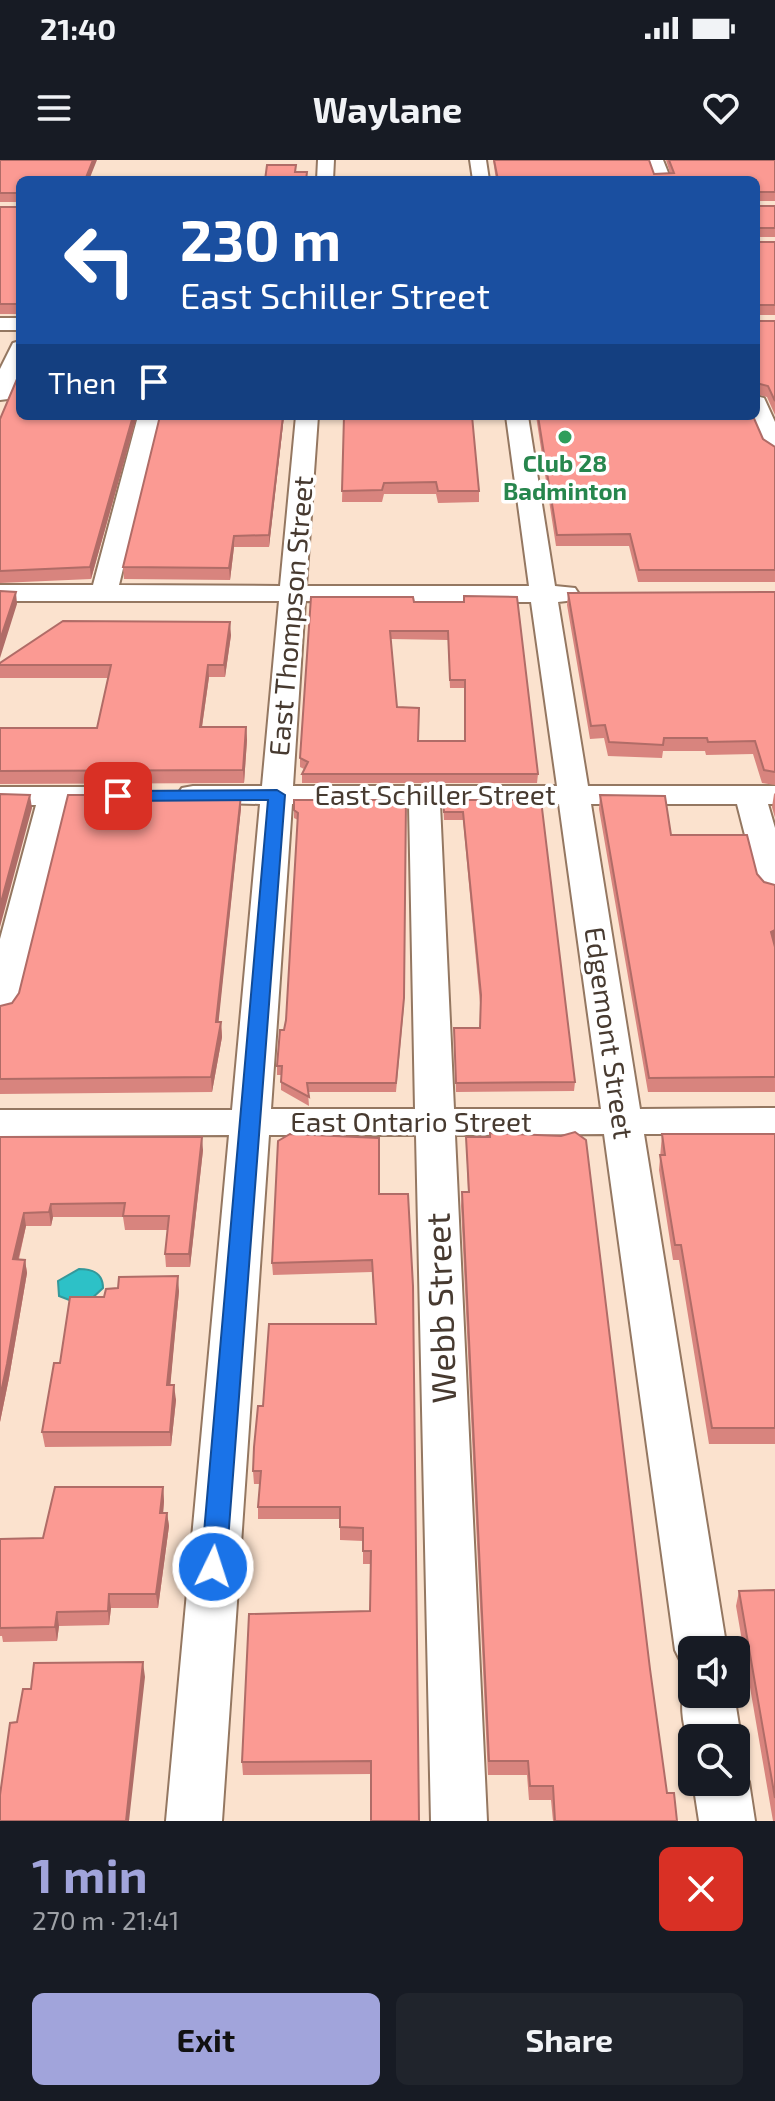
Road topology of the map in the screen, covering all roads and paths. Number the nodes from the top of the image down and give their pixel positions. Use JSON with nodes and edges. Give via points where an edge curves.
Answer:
{"nodes":[{"id":1,"x":16,"y":356,"type":"edge"},
{"id":2,"x":0,"y":394,"type":"edge"},
{"id":3,"x":760,"y":413,"type":"edge"},
{"id":4,"x":148,"y":420,"type":"edge"},
{"id":5,"x":307,"y":420,"type":"edge"},
{"id":6,"x":518,"y":420,"type":"edge"},
{"id":7,"x":775,"y":449,"type":"edge"},
{"id":8,"x":0,"y":593,"type":"edge"},
{"id":9,"x":104,"y":593,"type":"junction"},
{"id":10,"x":293,"y":594,"type":"junction"},
{"id":11,"x":543,"y":594,"type":"junction"},
{"id":12,"x":599,"y":594,"type":"edge"},
{"id":13,"x":277,"y":795,"type":"junction"},
{"id":14,"x":575,"y":795,"type":"junction"},
{"id":15,"x":762,"y":795,"type":"edge"},
{"id":16,"x":0,"y":796,"type":"edge"},
{"id":17,"x":54,"y":796,"type":"junction"},
{"id":18,"x":424,"y":796,"type":"junction"},
{"id":19,"x":775,"y":886,"type":"edge"},
{"id":20,"x":0,"y":1007,"type":"edge"},
{"id":21,"x":775,"y":1121,"type":"edge"},
{"id":22,"x":248,"y":1122,"type":"junction"},
{"id":23,"x":435,"y":1122,"type":"junction"},
{"id":24,"x":622,"y":1122,"type":"junction"},
{"id":25,"x":0,"y":1123,"type":"edge"},
{"id":26,"x":699,"y":1636,"type":"edge"},
{"id":27,"x":723,"y":1796,"type":"edge"},
{"id":28,"x":194,"y":1821,"type":"edge"},
{"id":29,"x":459,"y":1821,"type":"edge"},
{"id":30,"x":727,"y":1821,"type":"edge"}],
"edges":[{"from":1,"to":2,"type":"street"},
{"from":3,"to":7,"type":"street"},
{"from":4,"to":9,"type":"street"},
{"from":5,"to":10,"type":"street","name":"East Thompson Street"},
{"from":6,"to":11,"type":"street","name":"Edgemont Street"},
{"from":8,"to":9,"type":"street"},
{"from":9,"to":10,"type":"street"},
{"from":10,"to":11,"type":"street"},
{"from":10,"to":13,"type":"street","name":"East Thompson Street"},
{"from":11,"to":12,"type":"street"},
{"from":11,"to":14,"type":"street","name":"Edgemont Street"},
{"from":13,"to":17,"type":"street","name":"East Schiller Street"},
{"from":13,"to":18,"type":"street","name":"East Schiller Street"},
{"from":13,"to":22,"type":"street","name":"East Thompson Street"},
{"from":14,"to":15,"type":"street","name":"East Schiller Street"},
{"from":14,"to":18,"type":"street","name":"East Schiller Street"},
{"from":14,"to":24,"type":"street","name":"Edgemont Street"},
{"from":15,"to":19,"type":"street"},
{"from":16,"to":17,"type":"street","name":"East Schiller Street"},
{"from":17,"to":20,"type":"street"},
{"from":18,"to":23,"type":"street","name":"Webb Street"},
{"from":21,"to":24,"type":"street","name":"East Ontario Street"},
{"from":22,"to":23,"type":"street","name":"East Ontario Street"},
{"from":22,"to":25,"type":"street","name":"East Ontario Street"},
{"from":22,"to":28,"type":"street","name":"East Thompson Street"},
{"from":23,"to":24,"type":"street","name":"East Ontario Street"},
{"from":23,"to":29,"type":"street","name":"Webb Street"},
{"from":24,"to":26,"type":"street","name":"Edgemont Street"},
{"from":27,"to":30,"type":"street"}]}
